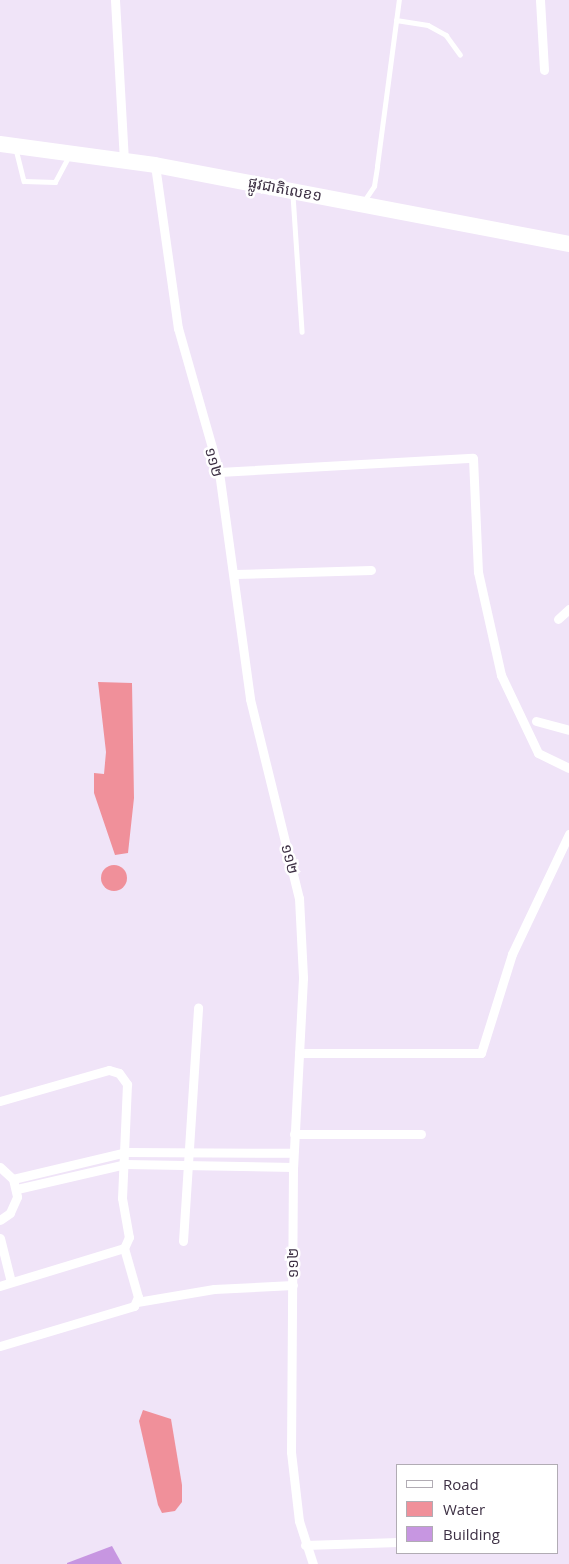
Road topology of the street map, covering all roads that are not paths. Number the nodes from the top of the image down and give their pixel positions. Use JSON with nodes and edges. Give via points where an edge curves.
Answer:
{"nodes":[{"id":1,"x":116,"y":0,"type":"edge"},
{"id":2,"x":399,"y":0,"type":"edge"},
{"id":3,"x":540,"y":0,"type":"edge"},
{"id":4,"x":396,"y":20,"type":"junction"},
{"id":5,"x":460,"y":54,"type":"dead end"},
{"id":6,"x":544,"y":70,"type":"dead end"},
{"id":7,"x":8,"y":145,"type":"edge"},
{"id":8,"x":71,"y":153,"type":"junction"},
{"id":9,"x":124,"y":160,"type":"junction"},
{"id":10,"x":155,"y":165,"type":"junction"},
{"id":11,"x":293,"y":191,"type":"junction"},
{"id":12,"x":362,"y":204,"type":"junction"},
{"id":13,"x":569,"y":244,"type":"edge"},
{"id":14,"x":302,"y":332,"type":"dead end"},
{"id":15,"x":219,"y":472,"type":"junction"},
{"id":16,"x":371,"y":570,"type":"dead end"},
{"id":17,"x":234,"y":574,"type":"junction"},
{"id":18,"x":569,"y":610,"type":"edge"},
{"id":19,"x":558,"y":619,"type":"dead end"},
{"id":20,"x":536,"y":721,"type":"dead end"},
{"id":21,"x":569,"y":730,"type":"edge"},
{"id":22,"x":569,"y":768,"type":"edge"},
{"id":23,"x":569,"y":834,"type":"edge"},
{"id":24,"x":198,"y":1007,"type":"dead end"},
{"id":25,"x":299,"y":1053,"type":"junction"},
{"id":26,"x":0,"y":1101,"type":"edge"},
{"id":27,"x":294,"y":1134,"type":"junction"},
{"id":28,"x":420,"y":1134,"type":"dead end"},
{"id":29,"x":188,"y":1151,"type":"junction"},
{"id":30,"x":126,"y":1152,"type":"junction"},
{"id":31,"x":293,"y":1153,"type":"junction"},
{"id":32,"x":125,"y":1164,"type":"junction"},
{"id":33,"x":188,"y":1165,"type":"junction"},
{"id":34,"x":0,"y":1167,"type":"edge"},
{"id":35,"x":293,"y":1167,"type":"junction"},
{"id":36,"x":13,"y":1179,"type":"junction"},
{"id":37,"x":17,"y":1188,"type":"junction"},
{"id":38,"x":0,"y":1220,"type":"edge"},
{"id":39,"x":0,"y":1238,"type":"edge"},
{"id":40,"x":183,"y":1241,"type":"dead end"},
{"id":41,"x":124,"y":1248,"type":"junction"},
{"id":42,"x":10,"y":1282,"type":"junction"},
{"id":43,"x":293,"y":1285,"type":"junction"},
{"id":44,"x":0,"y":1286,"type":"edge"},
{"id":45,"x":137,"y":1302,"type":"junction"},
{"id":46,"x":0,"y":1346,"type":"edge"},
{"id":47,"x":396,"y":1542,"type":"edge"},
{"id":48,"x":306,"y":1545,"type":"junction"},
{"id":49,"x":313,"y":1564,"type":"edge"}],
"edges":[{"from":1,"to":9,"type":"street"},
{"from":2,"to":4,"type":"lane"},
{"from":3,"to":6,"type":"street"},
{"from":4,"to":5,"type":"lane","via":[[428,26],[446,35]]},
{"from":4,"to":12,"type":"lane","via":[[374,186]]},
{"from":7,"to":8,"type":"highway","name":"ផ្លូវជាតិលេខ១"},
{"from":7,"to":8,"type":"lane","via":[[24,181],[55,182]]},
{"from":8,"to":9,"type":"highway","name":"ផ្លូវជាតិលេខ១"},
{"from":9,"to":10,"type":"highway","name":"ផ្លូវជាតិលេខ១"},
{"from":10,"to":11,"type":"highway","name":"ផ្លូវជាតិលេខ១"},
{"from":10,"to":15,"type":"street","name":"១១២","via":[[178,328]]},
{"from":11,"to":12,"type":"highway","name":"ផ្លូវជាតិលេខ១"},
{"from":11,"to":14,"type":"lane"},
{"from":12,"to":13,"type":"highway","name":"ផ្លូវជាតិលេខ១"},
{"from":15,"to":17,"type":"street","name":"១១២"},
{"from":15,"to":22,"type":"street","via":[[473,458],[478,572],[501,674],[538,753]]},
{"from":16,"to":17,"type":"street"},
{"from":17,"to":25,"type":"street","name":"១១២","via":[[250,699],[299,898],[303,978]]},
{"from":18,"to":19,"type":"street"},
{"from":20,"to":21,"type":"street"},
{"from":23,"to":25,"type":"street","via":[[512,954],[480,1053]]},
{"from":24,"to":29,"type":"street"},
{"from":25,"to":27,"type":"street","name":"១១២"},
{"from":26,"to":30,"type":"street","via":[[109,1070],[120,1073],[127,1084]]},
{"from":27,"to":28,"type":"street"},
{"from":27,"to":31,"type":"street","name":"១១២"},
{"from":29,"to":30,"type":"street"},
{"from":29,"to":31,"type":"street"},
{"from":29,"to":33,"type":"street"},
{"from":30,"to":32,"type":"street"},
{"from":30,"to":36,"type":"street"},
{"from":31,"to":35,"type":"street","name":"១១២"},
{"from":32,"to":33,"type":"street"},
{"from":32,"to":37,"type":"street"},
{"from":32,"to":41,"type":"street","via":[[122,1198],[128,1237]]},
{"from":33,"to":35,"type":"street"},
{"from":33,"to":40,"type":"street"},
{"from":34,"to":36,"type":"street"},
{"from":35,"to":43,"type":"street","name":"១១២"},
{"from":36,"to":37,"type":"street"},
{"from":37,"to":38,"type":"street","via":[[15,1205]]},
{"from":39,"to":42,"type":"street"},
{"from":41,"to":42,"type":"street"},
{"from":41,"to":45,"type":"street"},
{"from":42,"to":44,"type":"street"},
{"from":43,"to":45,"type":"street","via":[[214,1289]]},
{"from":43,"to":48,"type":"street","name":"១១២","via":[[291,1452]]},
{"from":45,"to":46,"type":"street"},
{"from":47,"to":48,"type":"street"},
{"from":48,"to":49,"type":"street","name":"១១២"}]}
